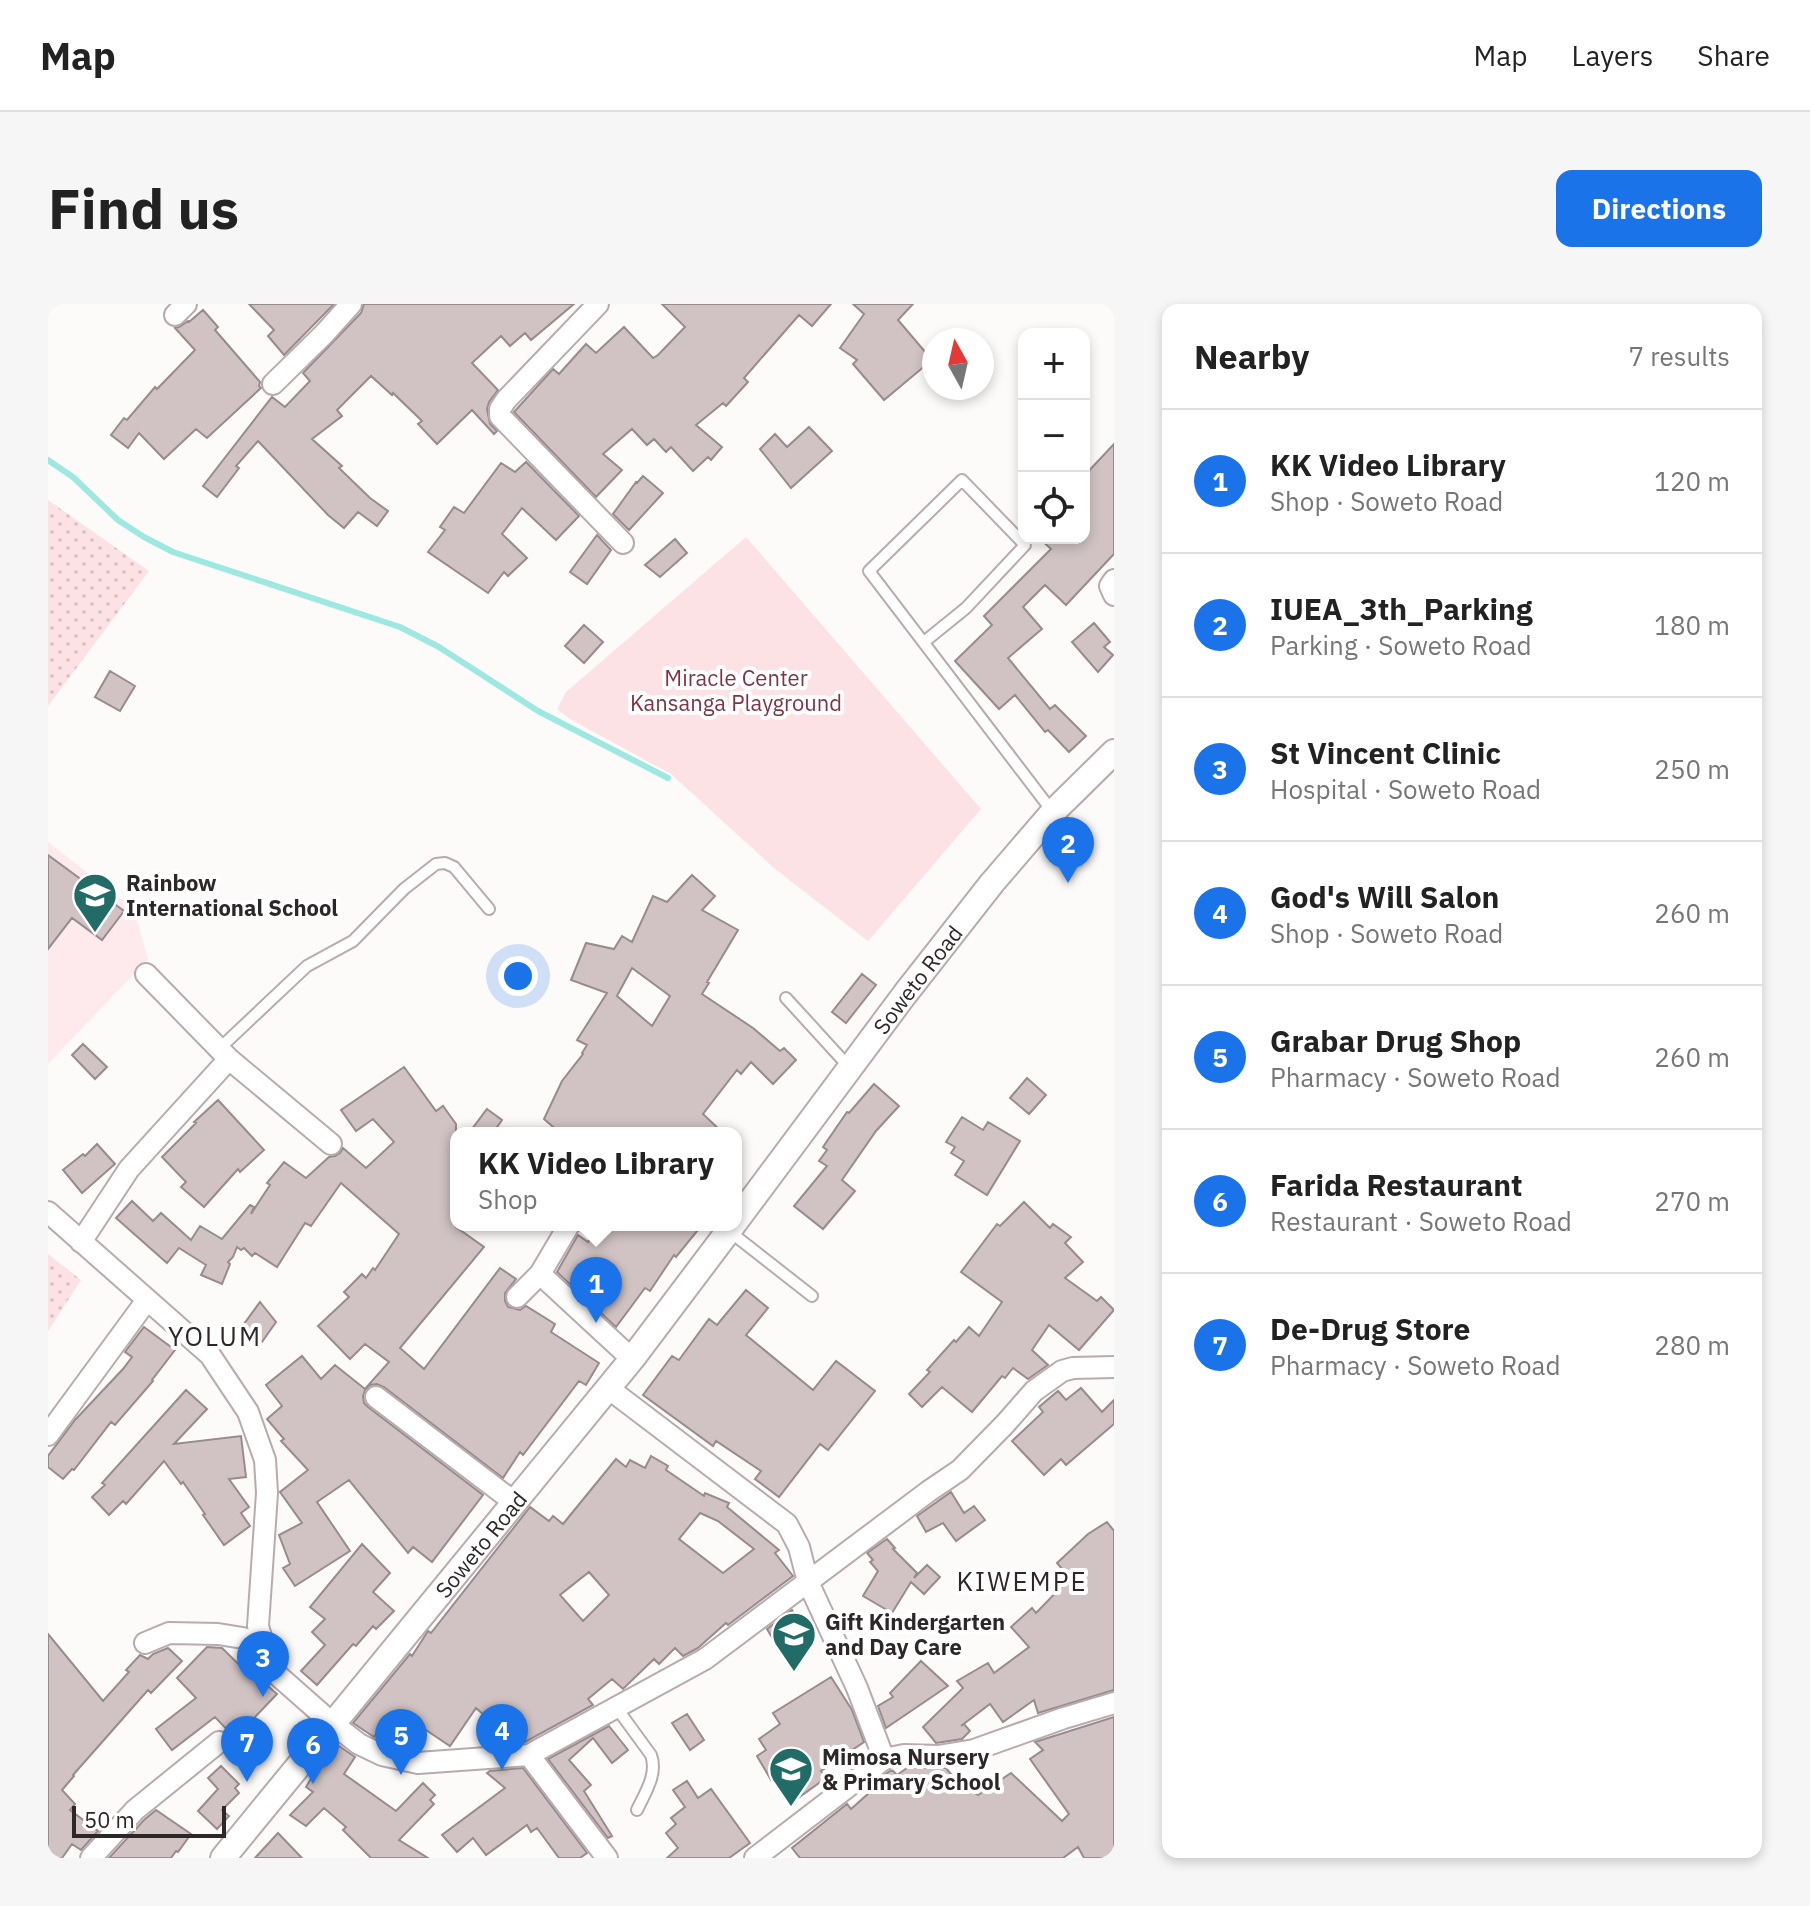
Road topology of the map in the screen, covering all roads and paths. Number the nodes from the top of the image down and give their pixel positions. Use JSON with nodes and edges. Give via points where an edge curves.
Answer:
{"nodes":[{"id":1,"x":351,"y":304,"type":"edge"},
{"id":2,"x":598,"y":304,"type":"edge"},
{"id":3,"x":273,"y":384,"type":"dead end"},
{"id":4,"x":623,"y":543,"type":"dead end"},
{"id":5,"x":1114,"y":580,"type":"edge"},
{"id":6,"x":1114,"y":595,"type":"edge"},
{"id":7,"x":924,"y":642,"type":"junction"},
{"id":8,"x":1114,"y":752,"type":"edge"},
{"id":9,"x":1053,"y":812,"type":"junction"},
{"id":10,"x":489,"y":909,"type":"dead end"},
{"id":11,"x":146,"y":974,"type":"dead end"},
{"id":12,"x":786,"y":998,"type":"dead end"},
{"id":13,"x":224,"y":1054,"type":"junction"},
{"id":14,"x":851,"y":1069,"type":"junction"},
{"id":15,"x":331,"y":1144,"type":"dead end"},
{"id":16,"x":48,"y":1212,"type":"edge"},
{"id":17,"x":742,"y":1214,"type":"edge"},
{"id":18,"x":565,"y":1231,"type":"edge"},
{"id":19,"x":729,"y":1231,"type":"edge"},
{"id":20,"x":739,"y":1231,"type":"edge"},
{"id":21,"x":81,"y":1242,"type":"junction"},
{"id":22,"x":540,"y":1274,"type":"junction"},
{"id":23,"x":812,"y":1296,"type":"dead end"},
{"id":24,"x":517,"y":1297,"type":"dead end"},
{"id":25,"x":147,"y":1300,"type":"junction"},
{"id":26,"x":632,"y":1359,"type":"junction"},
{"id":27,"x":1114,"y":1367,"type":"edge"},
{"id":28,"x":608,"y":1388,"type":"junction"},
{"id":29,"x":376,"y":1397,"type":"dead end"},
{"id":30,"x":48,"y":1435,"type":"edge"},
{"id":31,"x":514,"y":1502,"type":"junction"},
{"id":32,"x":808,"y":1582,"type":"junction"},
{"id":33,"x":145,"y":1643,"type":"dead end"},
{"id":34,"x":265,"y":1651,"type":"junction"},
{"id":35,"x":1114,"y":1703,"type":"edge"},
{"id":36,"x":616,"y":1707,"type":"junction"},
{"id":37,"x":333,"y":1724,"type":"junction"},
{"id":38,"x":219,"y":1742,"type":"dead end"},
{"id":39,"x":529,"y":1755,"type":"junction"},
{"id":40,"x":884,"y":1759,"type":"junction"},
{"id":41,"x":637,"y":1810,"type":"dead end"},
{"id":42,"x":91,"y":1858,"type":"edge"},
{"id":43,"x":223,"y":1858,"type":"edge"},
{"id":44,"x":607,"y":1858,"type":"edge"},
{"id":45,"x":755,"y":1858,"type":"edge"}],
"edges":[{"from":1,"to":3,"type":"street"},
{"from":2,"to":4,"type":"street","via":[[506,400],[500,416]]},
{"from":5,"to":6,"type":"street"},
{"from":7,"to":7,"type":"lane","via":[[966,608],[1025,545],[962,480],[869,571]]},
{"from":7,"to":9,"type":"lane"},
{"from":8,"to":9,"type":"street","name":"Soweto Road"},
{"from":9,"to":14,"type":"street","name":"Soweto Road","via":[[992,883]]},
{"from":10,"to":13,"type":"lane","via":[[454,867],[436,864],[353,941],[307,966]]},
{"from":11,"to":13,"type":"street"},
{"from":12,"to":14,"type":"lane"},
{"from":13,"to":15,"type":"street"},
{"from":13,"to":21,"type":"street","via":[[129,1169]]},
{"from":14,"to":17,"type":"street","name":"Soweto Road"},
{"from":16,"to":21,"type":"street"},
{"from":18,"to":22,"type":"street"},
{"from":19,"to":26,"type":"street","name":"Soweto Road"},
{"from":20,"to":23,"type":"lane"},
{"from":21,"to":25,"type":"street"},
{"from":22,"to":24,"type":"street"},
{"from":22,"to":26,"type":"street"},
{"from":25,"to":30,"type":"street"},
{"from":25,"to":34,"type":"street","via":[[210,1355],[248,1412],[265,1460],[258,1626]]},
{"from":26,"to":28,"type":"street","name":"Soweto Road"},
{"from":27,"to":32,"type":"street","via":[[1062,1371],[1034,1391],[960,1470]]},
{"from":28,"to":31,"type":"street","name":"Soweto Road"},
{"from":28,"to":32,"type":"street","via":[[787,1524]]},
{"from":29,"to":31,"type":"street"},
{"from":31,"to":37,"type":"street","name":"Soweto Road"},
{"from":32,"to":36,"type":"street","via":[[705,1659]]},
{"from":32,"to":40,"type":"street"},
{"from":33,"to":34,"type":"street","via":[[169,1633],[218,1634],[243,1638]]},
{"from":34,"to":37,"type":"street","via":[[274,1672]]},
{"from":35,"to":40,"type":"street","via":[[974,1750]]},
{"from":36,"to":39,"type":"street"},
{"from":36,"to":41,"type":"lane","via":[[655,1765]]},
{"from":37,"to":39,"type":"street","via":[[382,1755],[418,1763]]},
{"from":37,"to":43,"type":"street","name":"Soweto Road"},
{"from":38,"to":42,"type":"street","via":[[135,1810]]},
{"from":39,"to":44,"type":"street"},
{"from":40,"to":45,"type":"street"}]}
